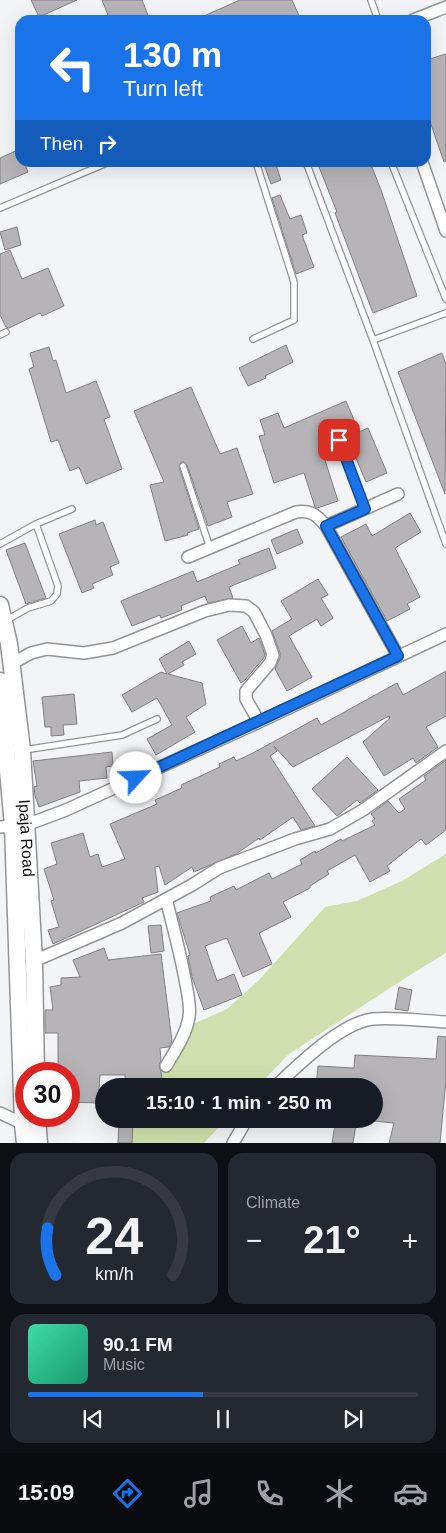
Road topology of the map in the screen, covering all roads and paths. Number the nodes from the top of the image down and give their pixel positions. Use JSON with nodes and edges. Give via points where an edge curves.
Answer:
{"nodes":[{"id":1,"x":371,"y":0,"type":"edge"},
{"id":2,"x":446,"y":6,"type":"edge"},
{"id":3,"x":376,"y":15,"type":"edge"},
{"id":4,"x":425,"y":15,"type":"edge"},
{"id":5,"x":97,"y":167,"type":"edge"},
{"id":6,"x":258,"y":167,"type":"edge"},
{"id":7,"x":308,"y":167,"type":"edge"},
{"id":8,"x":393,"y":167,"type":"edge"},
{"id":9,"x":424,"y":167,"type":"edge"},
{"id":10,"x":0,"y":208,"type":"edge"},
{"id":11,"x":446,"y":231,"type":"edge"},
{"id":12,"x":446,"y":299,"type":"edge"},
{"id":13,"x":446,"y":313,"type":"edge"},
{"id":14,"x":6,"y":332,"type":"dead end"},
{"id":15,"x":0,"y":335,"type":"edge"},
{"id":16,"x":253,"y":338,"type":"dead end"},
{"id":17,"x":373,"y":340,"type":"junction"},
{"id":18,"x":339,"y":440,"type":"dead end"},
{"id":19,"x":183,"y":466,"type":"dead end"},
{"id":20,"x":398,"y":494,"type":"dead end"},
{"id":21,"x":365,"y":509,"type":"junction"},
{"id":22,"x":72,"y":510,"type":"dead end"},
{"id":23,"x":36,"y":524,"type":"junction"},
{"id":24,"x":326,"y":526,"type":"junction"},
{"id":25,"x":0,"y":544,"type":"edge"},
{"id":26,"x":446,"y":544,"type":"edge"},
{"id":27,"x":210,"y":548,"type":"junction"},
{"id":28,"x":188,"y":557,"type":"dead end"},
{"id":29,"x":0,"y":605,"type":"edge"},
{"id":30,"x":4,"y":622,"type":"junction"},
{"id":31,"x":446,"y":634,"type":"edge"},
{"id":32,"x":398,"y":656,"type":"junction"},
{"id":33,"x":11,"y":664,"type":"junction"},
{"id":34,"x":0,"y":681,"type":"edge"},
{"id":35,"x":157,"y":719,"type":"dead end"},
{"id":36,"x":259,"y":722,"type":"junction"},
{"id":37,"x":15,"y":750,"type":"junction"},
{"id":38,"x":446,"y":751,"type":"edge"},
{"id":39,"x":13,"y":826,"type":"edge"},
{"id":40,"x":166,"y":899,"type":"junction"},
{"id":41,"x":34,"y":961,"type":"junction"},
{"id":42,"x":446,"y":1022,"type":"edge"},
{"id":43,"x":36,"y":1062,"type":"edge"},
{"id":44,"x":166,"y":1066,"type":"dead end"},
{"id":45,"x":284,"y":1078,"type":"edge"},
{"id":46,"x":0,"y":1113,"type":"edge"},
{"id":47,"x":34,"y":1128,"type":"edge"},
{"id":48,"x":241,"y":1128,"type":"edge"},
{"id":49,"x":25,"y":1143,"type":"edge"},
{"id":50,"x":233,"y":1143,"type":"edge"}],
"edges":[{"from":1,"to":3,"type":"lane"},
{"from":2,"to":4,"type":"street"},
{"from":5,"to":10,"type":"lane"},
{"from":6,"to":16,"type":"lane","via":[[294,282],[294,320]]},
{"from":7,"to":17,"type":"lane"},
{"from":8,"to":12,"type":"lane"},
{"from":9,"to":11,"type":"street"},
{"from":13,"to":17,"type":"lane"},
{"from":14,"to":15,"type":"lane"},
{"from":17,"to":26,"type":"lane"},
{"from":18,"to":21,"type":"lane"},
{"from":19,"to":27,"type":"lane"},
{"from":20,"to":21,"type":"street"},
{"from":21,"to":24,"type":"street"},
{"from":22,"to":23,"type":"lane"},
{"from":23,"to":25,"type":"lane"},
{"from":23,"to":30,"type":"lane","via":[[58,586],[57,594],[51,601],[28,608]]},
{"from":24,"to":27,"type":"street","via":[[318,515],[308,511],[296,512]]},
{"from":24,"to":32,"type":"street"},
{"from":27,"to":28,"type":"street"},
{"from":29,"to":30,"type":"main road","name":"Ipaja Road"},
{"from":30,"to":33,"type":"main road","name":"Ipaja Road"},
{"from":31,"to":32,"type":"street"},
{"from":32,"to":36,"type":"street"},
{"from":33,"to":36,"type":"street","via":[[31,653],[47,650],[84,653],[113,648],[205,611],[229,604],[246,606],[254,612],[272,655],[270,663],[246,691],[246,699]]},
{"from":33,"to":37,"type":"main road","name":"Ipaja Road"},
{"from":34,"to":37,"type":"main road","name":"Ipaja Road"},
{"from":35,"to":37,"type":"lane","via":[[122,735]]},
{"from":36,"to":39,"type":"street","via":[[66,810]]},
{"from":37,"to":39,"type":"main road","name":"Ipaja Road"},
{"from":38,"to":40,"type":"street","via":[[363,810],[330,829],[228,864]]},
{"from":39,"to":41,"type":"main road","name":"Ipaja Road"},
{"from":39,"to":47,"type":"main road","name":"Ipaja Road"},
{"from":40,"to":41,"type":"street","via":[[122,924]]},
{"from":40,"to":44,"type":"street","via":[[180,950],[190,1011],[181,1041]]},
{"from":41,"to":43,"type":"main road","name":"Ipaja Road"},
{"from":42,"to":45,"type":"street","via":[[371,1019],[343,1030]]},
{"from":46,"to":47,"type":"street"},
{"from":47,"to":49,"type":"main road","name":"Ipaja Road"},
{"from":48,"to":50,"type":"street"}]}
